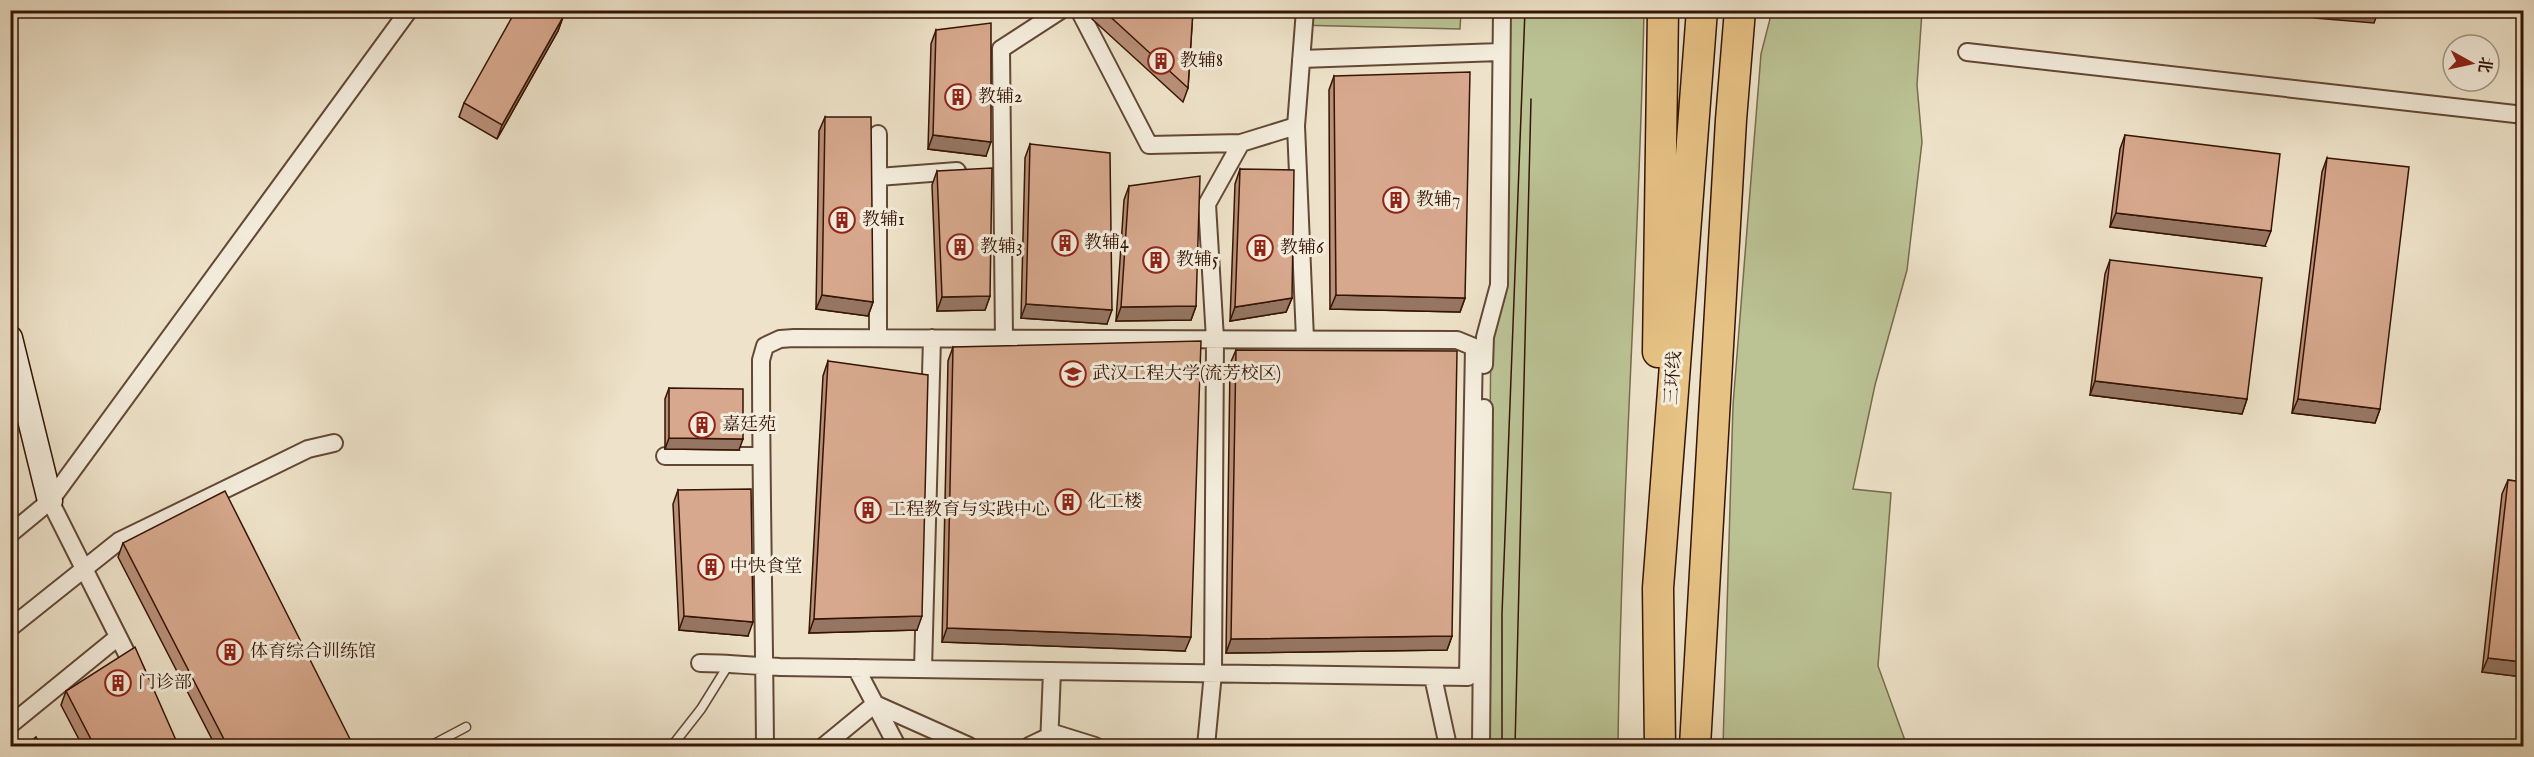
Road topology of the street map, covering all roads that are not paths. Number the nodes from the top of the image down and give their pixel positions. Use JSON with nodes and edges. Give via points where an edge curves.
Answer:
{"nodes":[{"id":1,"x":409,"y":10,"type":"edge"},
{"id":2,"x":1061,"y":10,"type":"edge"},
{"id":3,"x":1079,"y":10,"type":"edge"},
{"id":4,"x":1305,"y":10,"type":"edge"},
{"id":5,"x":1502,"y":10,"type":"edge"},
{"id":6,"x":1663,"y":10,"type":"edge"},
{"id":7,"x":1702,"y":10,"type":"edge"},
{"id":8,"x":1740,"y":10,"type":"edge"},
{"id":9,"x":1749,"y":10,"type":"edge"},
{"id":10,"x":1500,"y":52,"type":"junction"},
{"id":11,"x":1967,"y":52,"type":"dead end"},
{"id":12,"x":1301,"y":59,"type":"junction"},
{"id":13,"x":1733,"y":87,"type":"junction"},
{"id":14,"x":2523,"y":115,"type":"edge"},
{"id":15,"x":1296,"y":126,"type":"junction"},
{"id":16,"x":878,"y":134,"type":"dead end"},
{"id":17,"x":1240,"y":143,"type":"junction"},
{"id":18,"x":968,"y":171,"type":"edge"},
{"id":19,"x":878,"y":177,"type":"junction"},
{"id":20,"x":10,"y":338,"type":"edge"},
{"id":21,"x":878,"y":338,"type":"junction"},
{"id":22,"x":932,"y":338,"type":"junction"},
{"id":23,"x":1004,"y":339,"type":"junction"},
{"id":24,"x":1215,"y":339,"type":"junction"},
{"id":25,"x":1305,"y":339,"type":"junction"},
{"id":26,"x":334,"y":443,"type":"dead end"},
{"id":27,"x":665,"y":456,"type":"dead end"},
{"id":28,"x":761,"y":456,"type":"junction"},
{"id":29,"x":50,"y":501,"type":"junction"},
{"id":30,"x":10,"y":534,"type":"edge"},
{"id":31,"x":84,"y":570,"type":"junction"},
{"id":32,"x":1659,"y":588,"type":"junction"},
{"id":33,"x":10,"y":628,"type":"edge"},
{"id":34,"x":118,"y":637,"type":"junction"},
{"id":35,"x":700,"y":663,"type":"dead end"},
{"id":36,"x":729,"y":663,"type":"junction"},
{"id":37,"x":764,"y":666,"type":"junction"},
{"id":38,"x":856,"y":668,"type":"junction"},
{"id":39,"x":923,"y":669,"type":"junction"},
{"id":40,"x":1052,"y":671,"type":"junction"},
{"id":41,"x":1213,"y":673,"type":"junction"},
{"id":42,"x":1433,"y":677,"type":"junction"},
{"id":43,"x":144,"y":689,"type":"edge"},
{"id":44,"x":875,"y":704,"type":"junction"},
{"id":45,"x":10,"y":725,"type":"edge"},
{"id":46,"x":466,"y":727,"type":"dead end"},
{"id":47,"x":1050,"y":738,"type":"edge"},
{"id":48,"x":430,"y":747,"type":"edge"},
{"id":49,"x":672,"y":747,"type":"edge"},
{"id":50,"x":765,"y":747,"type":"edge"},
{"id":51,"x":824,"y":747,"type":"edge"},
{"id":52,"x":897,"y":747,"type":"edge"},
{"id":53,"x":969,"y":747,"type":"edge"},
{"id":54,"x":1029,"y":747,"type":"edge"},
{"id":55,"x":1095,"y":747,"type":"edge"},
{"id":56,"x":1206,"y":747,"type":"edge"},
{"id":57,"x":1448,"y":747,"type":"edge"},
{"id":58,"x":1481,"y":747,"type":"edge"},
{"id":59,"x":1660,"y":747,"type":"edge"},
{"id":60,"x":1695,"y":747,"type":"edge"}],
"edges":[{"from":1,"to":29,"type":"street"},
{"from":2,"to":23,"type":"street","via":[[1001,49],[997,169]]},
{"from":3,"to":17,"type":"street","via":[[1149,145]]},
{"from":4,"to":12,"type":"street"},
{"from":5,"to":10,"type":"street"},
{"from":6,"to":32,"type":"highway","via":[[1658,255]]},
{"from":7,"to":32,"type":"highway","name":"三环线"},
{"from":8,"to":13,"type":"highway"},
{"from":9,"to":13,"type":"highway"},
{"from":10,"to":12,"type":"street"},
{"from":10,"to":58,"type":"street","via":[[1499,285],[1485,337]]},
{"from":11,"to":14,"type":"street"},
{"from":12,"to":15,"type":"street"},
{"from":13,"to":60,"type":"highway"},
{"from":15,"to":17,"type":"street"},
{"from":15,"to":25,"type":"street"},
{"from":16,"to":19,"type":"street"},
{"from":17,"to":24,"type":"street","via":[[1208,204]]},
{"from":18,"to":19,"type":"street"},
{"from":19,"to":21,"type":"street"},
{"from":20,"to":29,"type":"street"},
{"from":21,"to":22,"type":"street"},
{"from":21,"to":28,"type":"street","via":[[780,339],[765,346],[761,360]]},
{"from":22,"to":23,"type":"street"},
{"from":22,"to":39,"type":"street"},
{"from":23,"to":24,"type":"street"},
{"from":24,"to":25,"type":"street"},
{"from":24,"to":41,"type":"street"},
{"from":25,"to":42,"type":"street","via":[[1456,340],[1474,347],[1468,677]]},
{"from":26,"to":31,"type":"street","via":[[308,449],[120,541]]},
{"from":27,"to":28,"type":"street"},
{"from":28,"to":37,"type":"street"},
{"from":29,"to":30,"type":"street"},
{"from":29,"to":31,"type":"street"},
{"from":31,"to":33,"type":"street"},
{"from":31,"to":34,"type":"street"},
{"from":32,"to":59,"type":"highway","name":"三环线"},
{"from":34,"to":43,"type":"street"},
{"from":34,"to":45,"type":"street"},
{"from":35,"to":36,"type":"street"},
{"from":36,"to":37,"type":"street"},
{"from":36,"to":49,"type":"lane"},
{"from":37,"to":38,"type":"street"},
{"from":37,"to":50,"type":"street"},
{"from":38,"to":39,"type":"street"},
{"from":38,"to":44,"type":"street"},
{"from":39,"to":40,"type":"street"},
{"from":40,"to":41,"type":"street"},
{"from":40,"to":47,"type":"street"},
{"from":41,"to":42,"type":"street"},
{"from":41,"to":56,"type":"street"},
{"from":42,"to":57,"type":"street"},
{"from":44,"to":51,"type":"street"},
{"from":44,"to":52,"type":"street"},
{"from":44,"to":53,"type":"street"},
{"from":46,"to":48,"type":"lane"},
{"from":47,"to":54,"type":"street"},
{"from":47,"to":55,"type":"street"}]}
